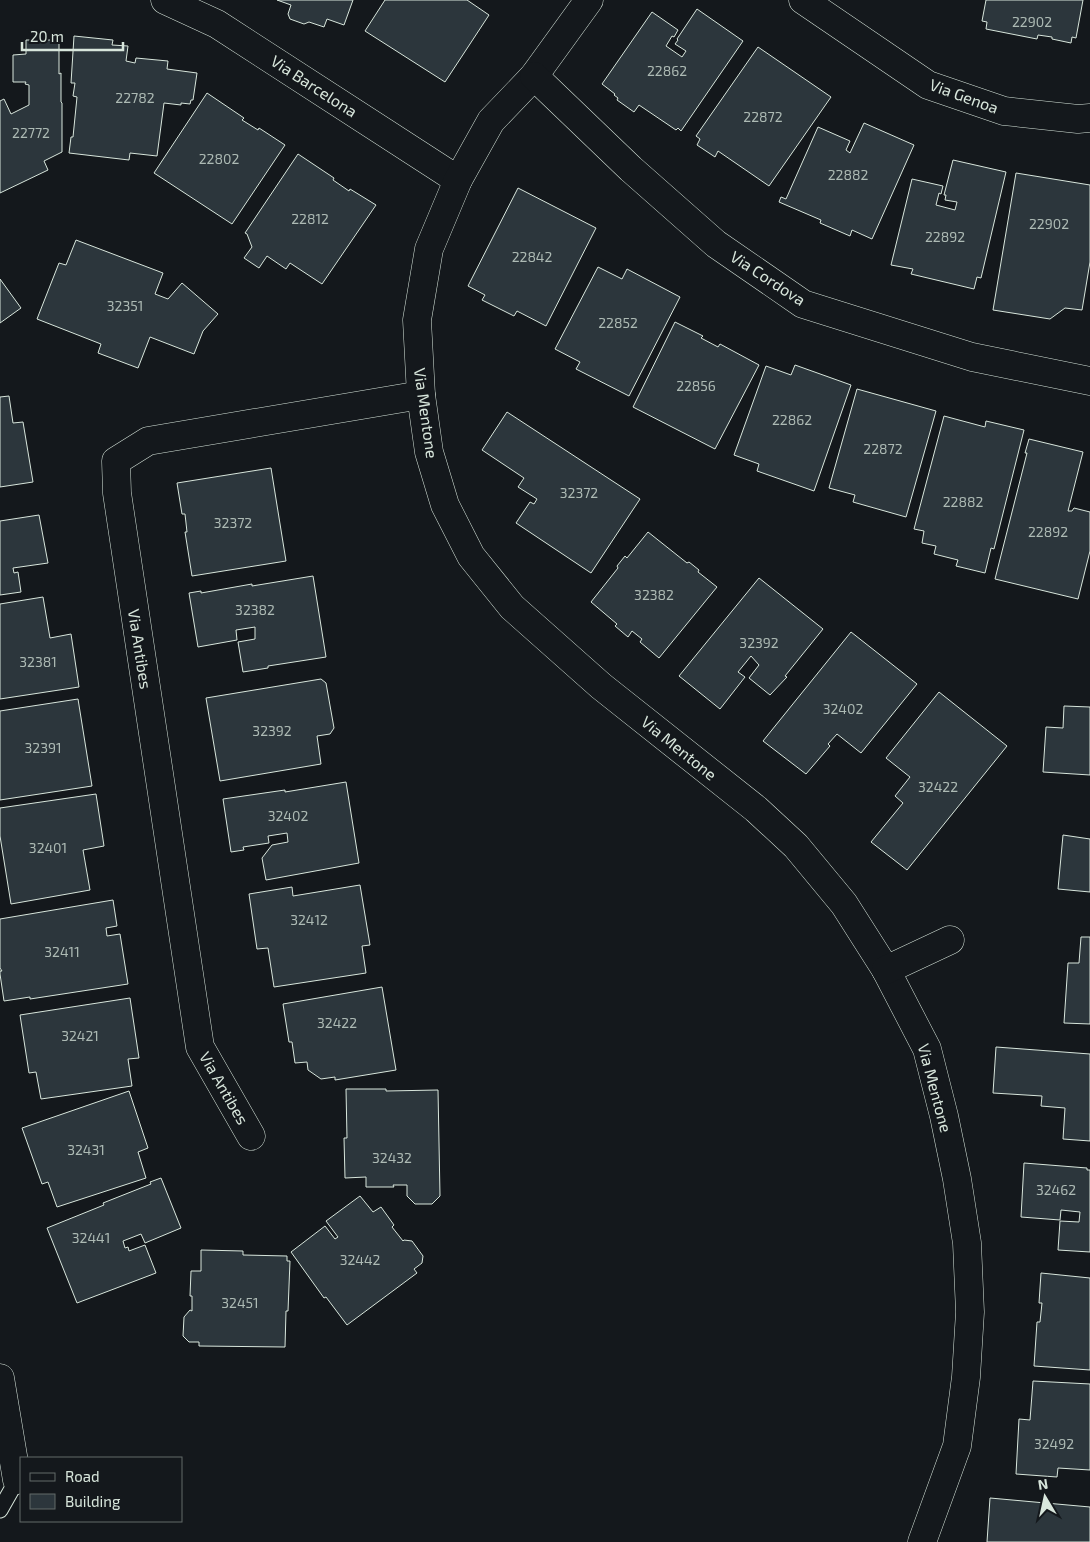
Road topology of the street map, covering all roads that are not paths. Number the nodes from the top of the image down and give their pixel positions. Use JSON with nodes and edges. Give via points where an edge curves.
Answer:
{"nodes":[{"id":1,"x":165,"y":0,"type":"edge"},
{"id":2,"x":589,"y":0,"type":"edge"},
{"id":3,"x":803,"y":0,"type":"edge"},
{"id":4,"x":534,"y":76,"type":"junction"},
{"id":5,"x":1090,"y":118,"type":"edge"},
{"id":6,"x":458,"y":180,"type":"junction"},
{"id":7,"x":1090,"y":381,"type":"edge"},
{"id":8,"x":421,"y":395,"type":"junction"},
{"id":9,"x":950,"y":940,"type":"dead end"},
{"id":10,"x":886,"y":970,"type":"junction"},
{"id":11,"x":251,"y":1136,"type":"dead end"},
{"id":12,"x":0,"y":1378,"type":"edge"},
{"id":13,"x":16,"y":1480,"type":"joint"},
{"id":14,"x":0,"y":1510,"type":"edge"},
{"id":15,"x":922,"y":1542,"type":"edge"}],
"edges":[{"from":1,"to":6,"type":"street","name":"Via Barcelona","via":[[217,24]]},
{"from":2,"to":4,"type":"street","name":"Via Mentone"},
{"from":3,"to":5,"type":"street","name":"Via Genoa","via":[[928,85],[1004,111]]},
{"from":4,"to":6,"type":"street","name":"Via Mentone","via":[[491,121]]},
{"from":4,"to":7,"type":"street","name":"Via Cordova","via":[[631,169],[716,244],[803,304],[972,357]]},
{"from":6,"to":8,"type":"street","name":"Via Mentone","via":[[429,249],[422,285],[416,320]]},
{"from":8,"to":10,"type":"street","name":"Via Mentone","via":[[429,452],[445,505],[471,556],[512,607],[601,686],[756,809],[796,846],[844,904]]},
{"from":8,"to":11,"type":"street","name":"Via Antibes","via":[[148,441],[116,461],[117,493],[200,1047]]},
{"from":9,"to":10,"type":"street"},
{"from":10,"to":15,"type":"street","name":"Via Mentone","via":[[927,1049],[946,1125],[967,1243],[970,1312],[957,1446]]},
{"from":12,"to":13,"type":"street"},
{"from":13,"to":14,"type":"lane"}]}
